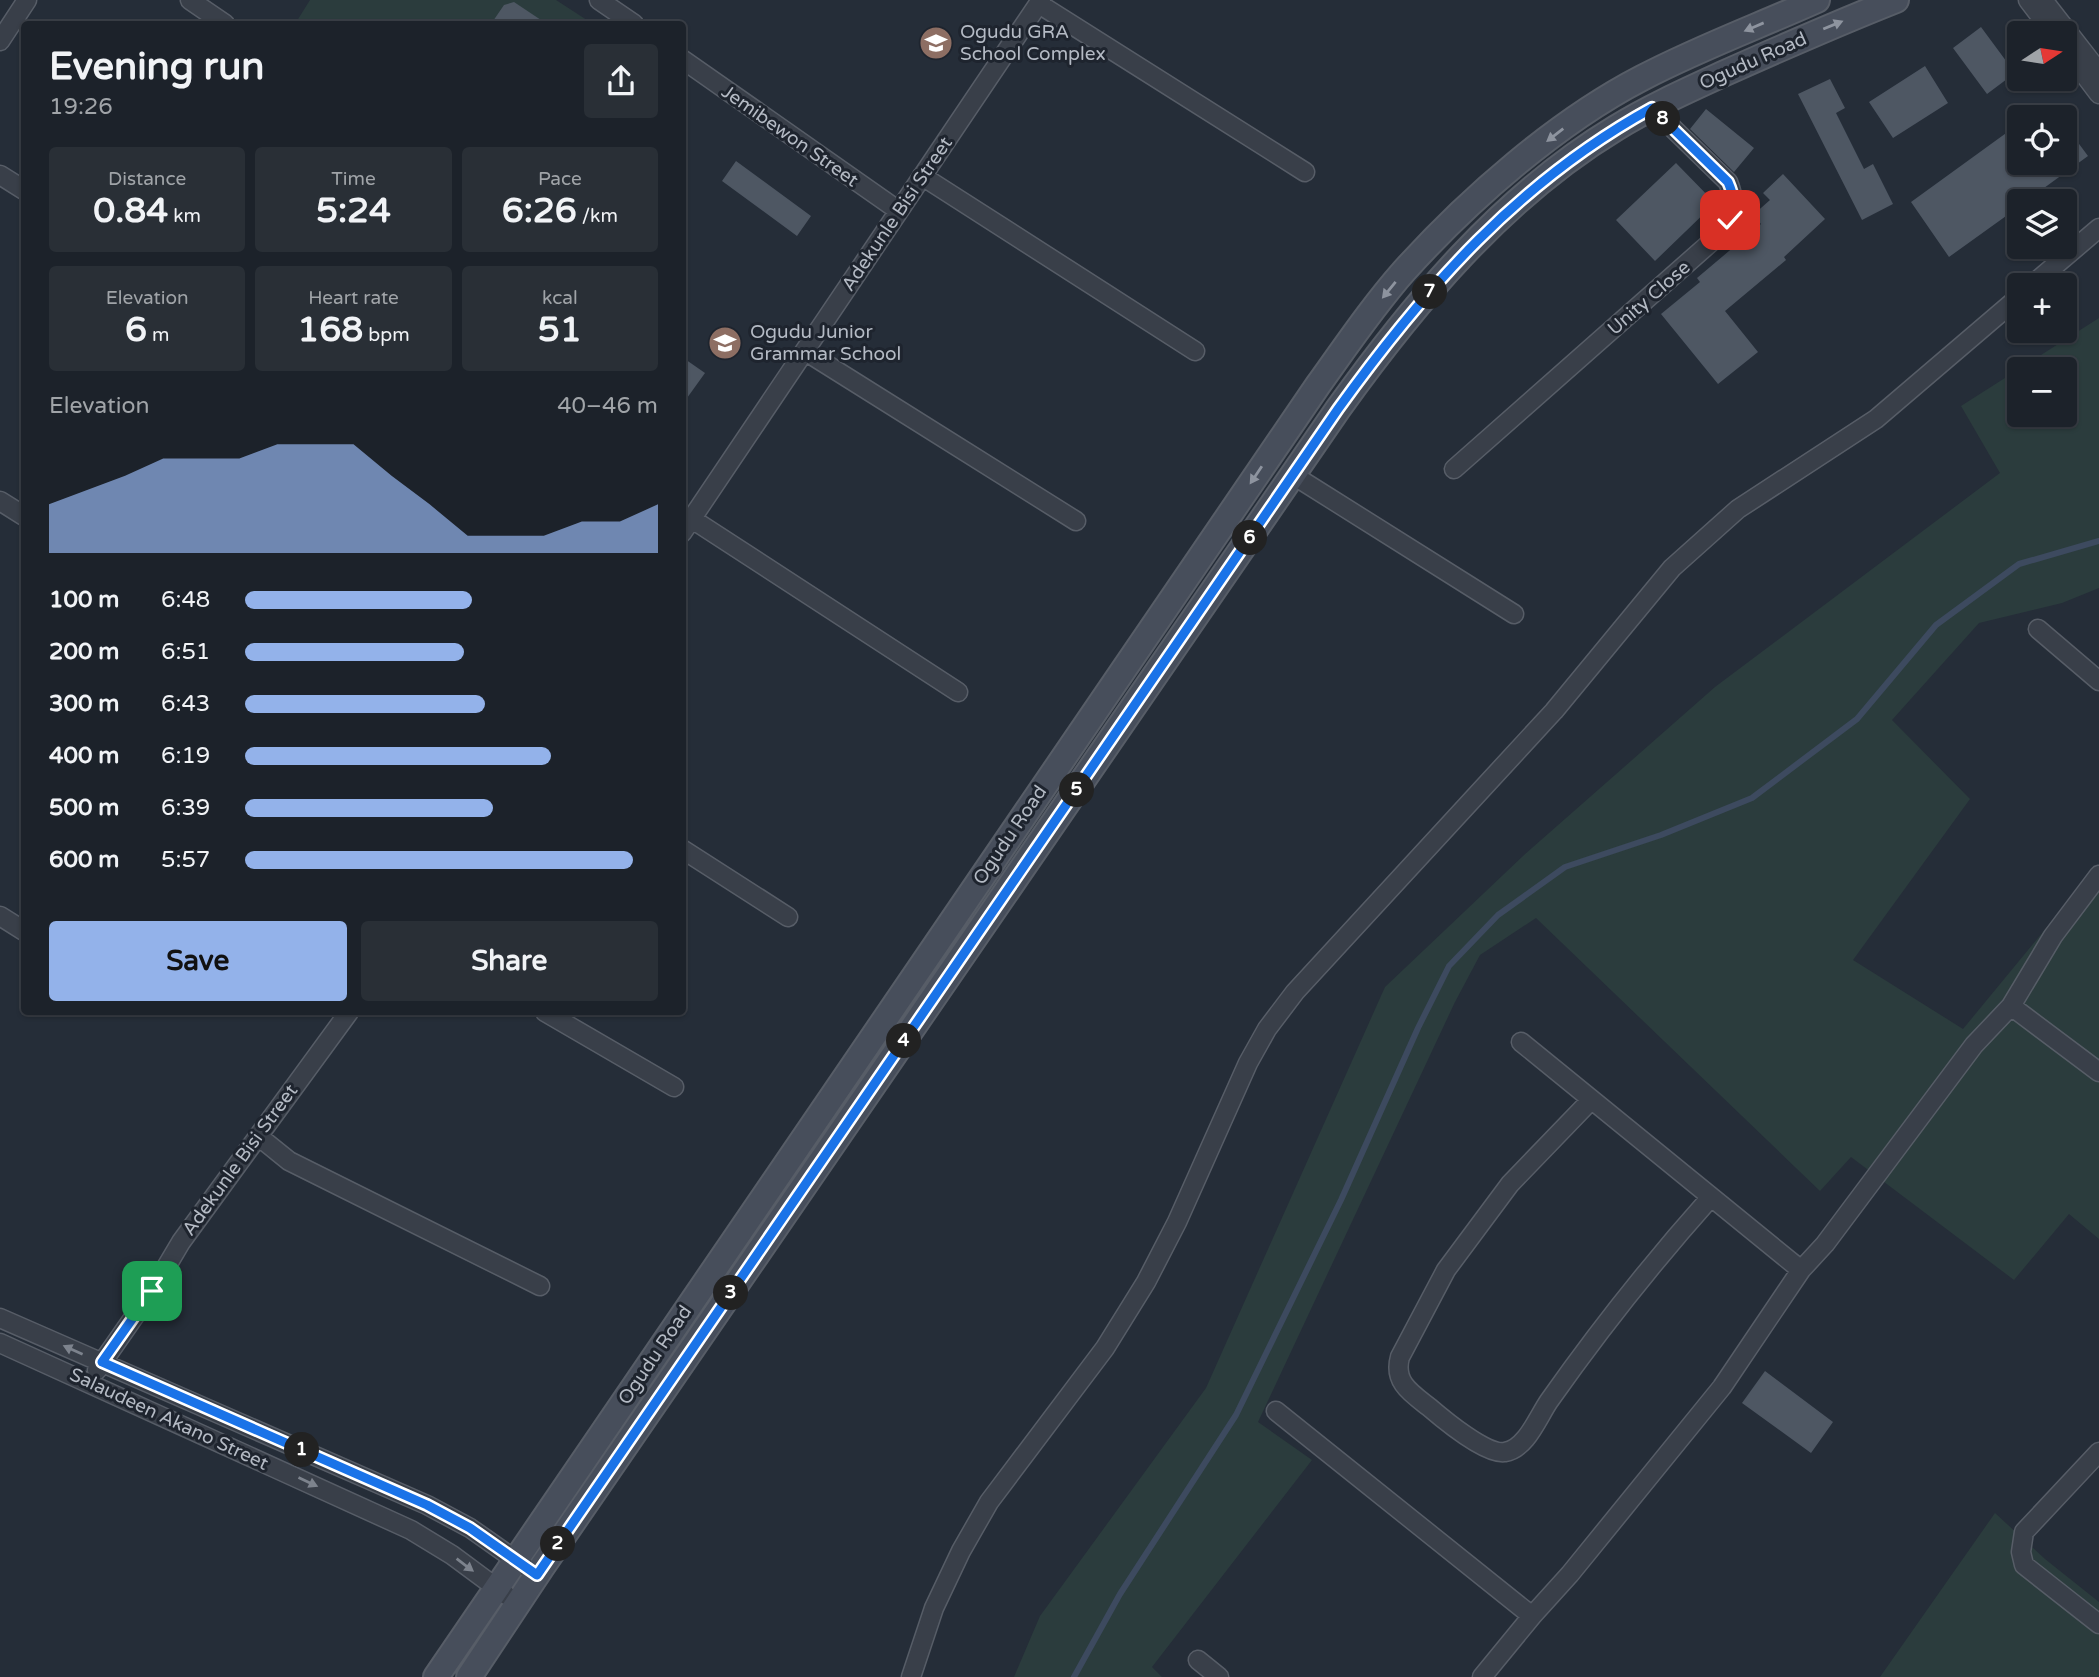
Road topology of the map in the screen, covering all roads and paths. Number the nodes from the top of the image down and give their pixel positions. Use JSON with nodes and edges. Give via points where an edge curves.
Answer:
{"nodes":[{"id":1,"x":27,"y":0,"type":"edge"},
{"id":2,"x":190,"y":0,"type":"edge"},
{"id":3,"x":600,"y":0,"type":"edge"},
{"id":4,"x":1817,"y":0,"type":"edge"},
{"id":5,"x":1896,"y":0,"type":"edge"},
{"id":6,"x":2028,"y":0,"type":"edge"},
{"id":7,"x":2043,"y":0,"type":"edge"},
{"id":8,"x":1040,"y":2,"type":"edge"},
{"id":9,"x":221,"y":21,"type":"edge"},
{"id":10,"x":630,"y":21,"type":"edge"},
{"id":11,"x":2044,"y":21,"type":"edge"},
{"id":12,"x":0,"y":41,"type":"edge"},
{"id":13,"x":686,"y":62,"type":"edge"},
{"id":14,"x":2077,"y":65,"type":"edge"},
{"id":15,"x":2099,"y":72,"type":"edge"},
{"id":16,"x":2099,"y":94,"type":"edge"},
{"id":17,"x":1652,"y":108,"type":"junction"},
{"id":18,"x":1305,"y":172,"type":"dead end"},
{"id":19,"x":0,"y":175,"type":"edge"},
{"id":20,"x":922,"y":176,"type":"junction"},
{"id":21,"x":21,"y":188,"type":"edge"},
{"id":22,"x":899,"y":211,"type":"junction"},
{"id":23,"x":2099,"y":228,"type":"edge"},
{"id":24,"x":2046,"y":273,"type":"edge"},
{"id":25,"x":2007,"y":307,"type":"edge"},
{"id":26,"x":805,"y":351,"type":"junction"},
{"id":27,"x":1195,"y":351,"type":"dead end"},
{"id":28,"x":1454,"y":469,"type":"dead end"},
{"id":29,"x":1293,"y":475,"type":"junction"},
{"id":30,"x":0,"y":501,"type":"edge"},
{"id":31,"x":21,"y":514,"type":"edge"},
{"id":32,"x":1076,"y":521,"type":"dead end"},
{"id":33,"x":687,"y":526,"type":"edge"},
{"id":34,"x":1178,"y":589,"type":"junction"},
{"id":35,"x":1203,"y":607,"type":"junction"},
{"id":36,"x":1514,"y":614,"type":"dead end"},
{"id":37,"x":2038,"y":629,"type":"dead end"},
{"id":38,"x":2099,"y":681,"type":"edge"},
{"id":39,"x":958,"y":692,"type":"dead end"},
{"id":40,"x":686,"y":852,"type":"edge"},
{"id":41,"x":2099,"y":875,"type":"edge"},
{"id":42,"x":0,"y":916,"type":"edge"},
{"id":43,"x":788,"y":917,"type":"dead end"},
{"id":44,"x":21,"y":929,"type":"edge"},
{"id":45,"x":2011,"y":1006,"type":"junction"},
{"id":46,"x":347,"y":1015,"type":"edge"},
{"id":47,"x":550,"y":1015,"type":"edge"},
{"id":48,"x":1521,"y":1042,"type":"dead end"},
{"id":49,"x":2099,"y":1072,"type":"edge"},
{"id":50,"x":674,"y":1087,"type":"dead end"},
{"id":51,"x":1591,"y":1100,"type":"junction"},
{"id":52,"x":258,"y":1136,"type":"junction"},
{"id":53,"x":1711,"y":1197,"type":"junction"},
{"id":54,"x":1801,"y":1270,"type":"junction"},
{"id":55,"x":540,"y":1286,"type":"dead end"},
{"id":56,"x":0,"y":1318,"type":"edge"},
{"id":57,"x":0,"y":1343,"type":"edge"},
{"id":58,"x":102,"y":1362,"type":"junction"},
{"id":59,"x":91,"y":1382,"type":"junction"},
{"id":60,"x":1276,"y":1411,"type":"dead end"},
{"id":61,"x":2099,"y":1452,"type":"edge"},
{"id":62,"x":515,"y":1559,"type":"junction"},
{"id":63,"x":537,"y":1575,"type":"junction"},
{"id":64,"x":495,"y":1588,"type":"junction"},
{"id":65,"x":518,"y":1604,"type":"junction"},
{"id":66,"x":1532,"y":1616,"type":"junction"},
{"id":67,"x":2099,"y":1624,"type":"edge"},
{"id":68,"x":1198,"y":1660,"type":"dead end"},
{"id":69,"x":436,"y":1677,"type":"edge"},
{"id":70,"x":469,"y":1677,"type":"edge"},
{"id":71,"x":911,"y":1677,"type":"edge"},
{"id":72,"x":1219,"y":1677,"type":"edge"},
{"id":73,"x":1482,"y":1677,"type":"edge"}],
"edges":[{"from":1,"to":12,"type":"street"},
{"from":2,"to":9,"type":"street"},
{"from":3,"to":10,"type":"street"},
{"from":4,"to":34,"type":"main road","name":"Ogudu Road","one_way":true,"via":[[1694,53],[1604,100],[1479,197],[1404,271],[1368,315]]},
{"from":17,"to":5,"type":"main road","name":"Ogudu Road","one_way":true},
{"from":6,"to":11,"type":"street"},
{"from":7,"to":15,"type":"street"},
{"from":8,"to":18,"type":"street"},
{"from":8,"to":20,"type":"street","name":"Adekunle Bisi Street"},
{"from":13,"to":22,"type":"street","name":"Jemibewon Street"},
{"from":14,"to":16,"type":"street"},
{"from":17,"to":28,"type":"street","name":"Unity Close","via":[[1728,182],[1735,209],[1730,220],[1719,235]]},
{"from":17,"to":29,"type":"main road","name":"Ogudu Road","via":[[1574,156],[1491,226],[1374,359]]},
{"from":19,"to":21,"type":"street"},
{"from":20,"to":22,"type":"street","name":"Adekunle Bisi Street"},
{"from":20,"to":27,"type":"street"},
{"from":22,"to":26,"type":"street","name":"Adekunle Bisi Street"},
{"from":23,"to":24,"type":"street"},
{"from":25,"to":71,"type":"street","via":[[1876,419],[1738,509],[1672,568],[1554,711],[1295,992],[1248,1063],[1146,1282],[1105,1348],[989,1502],[961,1551],[934,1608]]},
{"from":26,"to":32,"type":"street"},
{"from":26,"to":33,"type":"street","name":"Adekunle Bisi Street"},
{"from":29,"to":35,"type":"main road","name":"Ogudu Road"},
{"from":29,"to":36,"type":"street"},
{"from":30,"to":31,"type":"street"},
{"from":33,"to":39,"type":"street"},
{"from":34,"to":35,"type":"main road"},
{"from":34,"to":62,"type":"main road","name":"Ogudu Road"},
{"from":35,"to":63,"type":"main road","name":"Ogudu Road"},
{"from":37,"to":38,"type":"street"},
{"from":40,"to":43,"type":"street"},
{"from":41,"to":45,"type":"street","via":[[2053,936]]},
{"from":42,"to":44,"type":"street"},
{"from":45,"to":49,"type":"street"},
{"from":45,"to":54,"type":"street","via":[[1974,1045]]},
{"from":46,"to":52,"type":"street","name":"Adekunle Bisi Street"},
{"from":47,"to":50,"type":"street"},
{"from":48,"to":51,"type":"street"},
{"from":51,"to":53,"type":"street"},
{"from":51,"to":53,"type":"street","via":[[1510,1184],[1446,1270],[1398,1366],[1404,1387],[1427,1406],[1496,1452],[1514,1449],[1648,1268]]},
{"from":52,"to":55,"type":"street","via":[[289,1161]]},
{"from":52,"to":58,"type":"street","name":"Adekunle Bisi Street"},
{"from":53,"to":54,"type":"street"},
{"from":54,"to":66,"type":"street","via":[[1722,1388]]},
{"from":58,"to":56,"type":"street","one_way":true},
{"from":57,"to":59,"type":"street","name":"Salaudeen Akano Street"},
{"from":58,"to":59,"type":"street","name":"Adekunle Bisi Street"},
{"from":58,"to":62,"type":"street","via":[[427,1505]]},
{"from":59,"to":64,"type":"street","name":"Salaudeen Akano Street","one_way":true,"via":[[411,1530]]},
{"from":60,"to":66,"type":"street"},
{"from":61,"to":67,"type":"street","via":[[2024,1532],[2021,1552],[2024,1565]]},
{"from":62,"to":63,"type":"street"},
{"from":62,"to":64,"type":"main road","name":"Ogudu Road"},
{"from":63,"to":65,"type":"main road","name":"Ogudu Road"},
{"from":64,"to":65,"type":"street","name":"Salaudeen Akano Street"},
{"from":64,"to":69,"type":"main road","name":"Ogudu Road"},
{"from":65,"to":70,"type":"main road","name":"Ogudu Road"},
{"from":66,"to":73,"type":"street"},
{"from":68,"to":72,"type":"street"}]}
